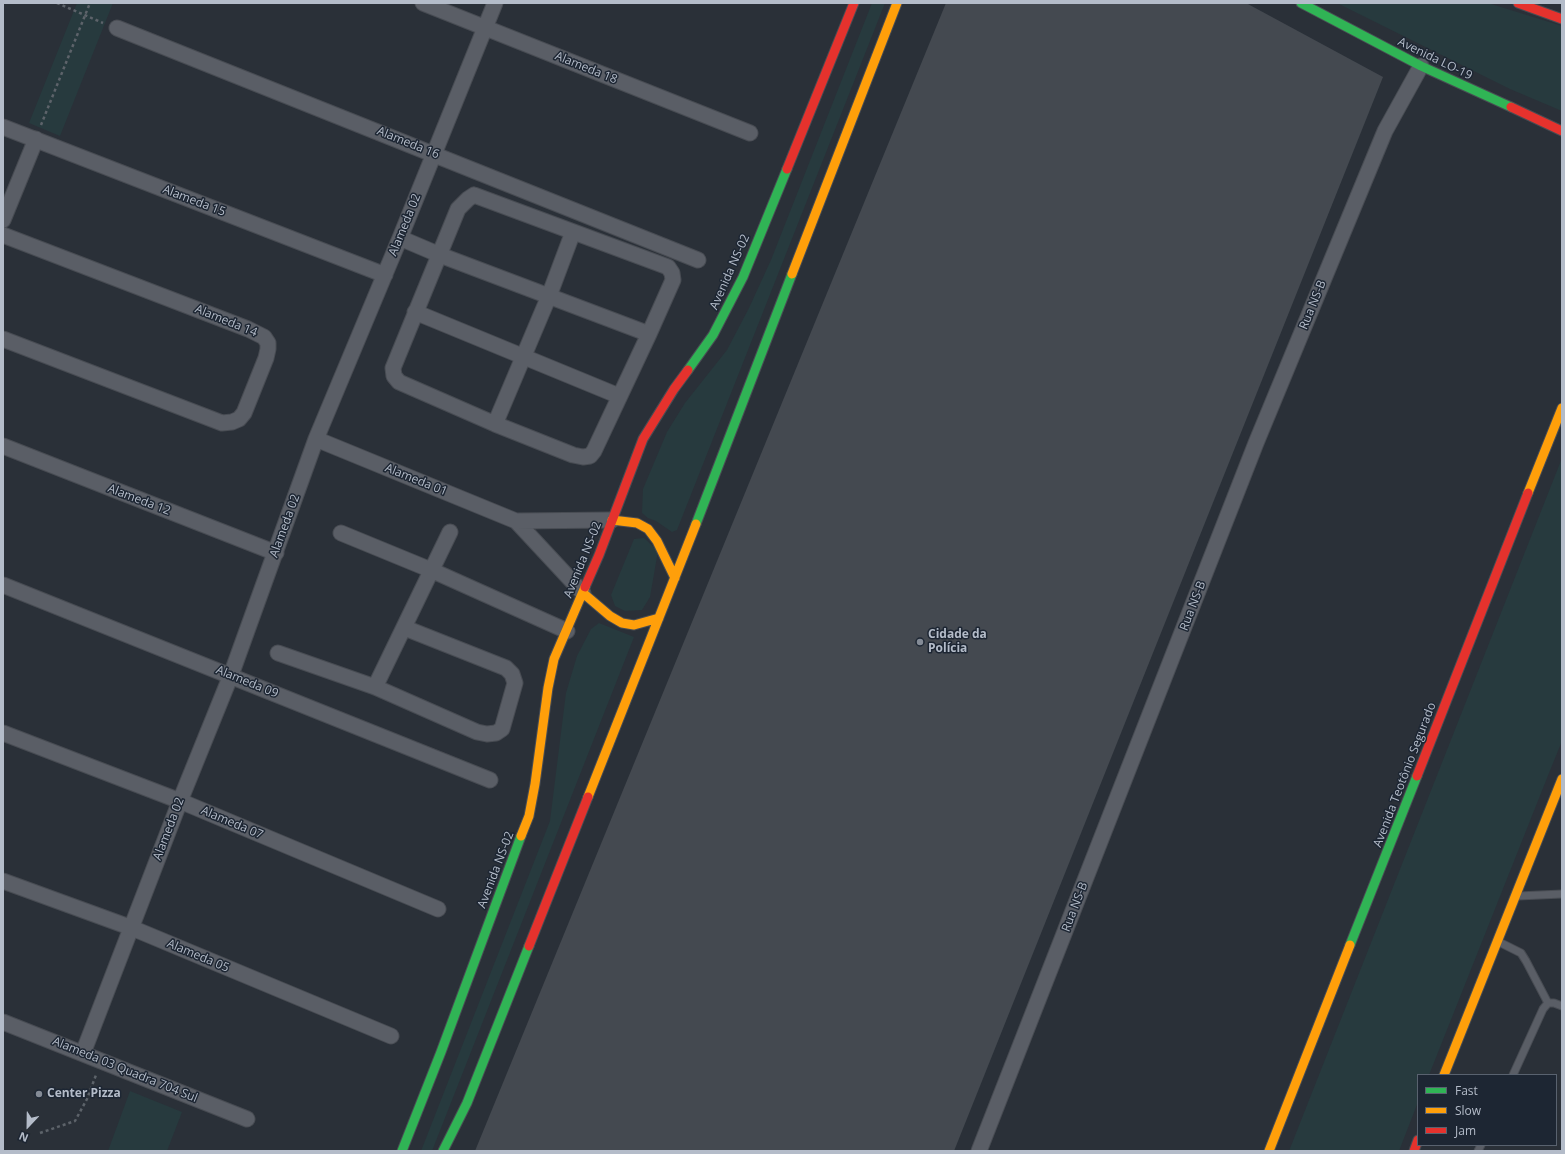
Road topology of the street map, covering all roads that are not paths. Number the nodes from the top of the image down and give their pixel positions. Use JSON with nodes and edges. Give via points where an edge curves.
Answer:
{"nodes":[{"id":1,"x":423,"y":3,"type":"edge"},
{"id":2,"x":495,"y":3,"type":"edge"},
{"id":3,"x":854,"y":3,"type":"edge"},
{"id":4,"x":897,"y":3,"type":"edge"},
{"id":5,"x":1301,"y":3,"type":"edge"},
{"id":6,"x":1518,"y":3,"type":"edge"},
{"id":7,"x":1562,"y":18,"type":"edge"},
{"id":8,"x":485,"y":27,"type":"junction"},
{"id":9,"x":117,"y":28,"type":"road end"},
{"id":10,"x":1421,"y":66,"type":"junction"},
{"id":11,"x":3,"y":126,"type":"edge"},
{"id":12,"x":1562,"y":131,"type":"edge"},
{"id":13,"x":750,"y":133,"type":"dead end"},
{"id":14,"x":36,"y":139,"type":"junction"},
{"id":15,"x":434,"y":154,"type":"junction"},
{"id":16,"x":3,"y":220,"type":"edge"},
{"id":17,"x":573,"y":232,"type":"junction"},
{"id":18,"x":3,"y":235,"type":"edge"},
{"id":19,"x":400,"y":238,"type":"junction"},
{"id":20,"x":440,"y":254,"type":"junction"},
{"id":21,"x":698,"y":260,"type":"dead end"},
{"id":22,"x":385,"y":275,"type":"junction"},
{"id":23,"x":549,"y":296,"type":"junction"},
{"id":24,"x":415,"y":312,"type":"junction"},
{"id":25,"x":649,"y":334,"type":"junction"},
{"id":26,"x":3,"y":339,"type":"edge"},
{"id":27,"x":523,"y":356,"type":"junction"},
{"id":28,"x":619,"y":396,"type":"junction"},
{"id":29,"x":1562,"y":408,"type":"edge"},
{"id":30,"x":495,"y":424,"type":"junction"},
{"id":31,"x":316,"y":439,"type":"junction"},
{"id":32,"x":3,"y":446,"type":"edge"},
{"id":33,"x":612,"y":520,"type":"junction"},
{"id":34,"x":516,"y":521,"type":"junction"},
{"id":35,"x":450,"y":532,"type":"dead end"},
{"id":36,"x":341,"y":534,"type":"dead end"},
{"id":37,"x":276,"y":553,"type":"junction"},
{"id":38,"x":431,"y":570,"type":"junction"},
{"id":39,"x":675,"y":578,"type":"junction"},
{"id":40,"x":3,"y":585,"type":"edge"},
{"id":41,"x":583,"y":593,"type":"junction"},
{"id":42,"x":659,"y":618,"type":"junction"},
{"id":43,"x":405,"y":628,"type":"junction"},
{"id":44,"x":566,"y":631,"type":"junction"},
{"id":45,"x":278,"y":653,"type":"dead end"},
{"id":46,"x":231,"y":675,"type":"junction"},
{"id":47,"x":375,"y":687,"type":"junction"},
{"id":48,"x":3,"y":733,"type":"edge"},
{"id":49,"x":1562,"y":779,"type":"edge"},
{"id":50,"x":490,"y":780,"type":"dead end"},
{"id":51,"x":180,"y":801,"type":"junction"},
{"id":52,"x":3,"y":880,"type":"edge"},
{"id":53,"x":1562,"y":894,"type":"edge"},
{"id":54,"x":1516,"y":896,"type":"junction"},
{"id":55,"x":438,"y":909,"type":"dead end"},
{"id":56,"x":132,"y":928,"type":"junction"},
{"id":57,"x":1498,"y":941,"type":"junction"},
{"id":58,"x":1548,"y":1003,"type":"junction"},
{"id":59,"x":1562,"y":1006,"type":"edge"},
{"id":60,"x":3,"y":1022,"type":"edge"},
{"id":61,"x":391,"y":1036,"type":"dead end"},
{"id":62,"x":83,"y":1053,"type":"junction"},
{"id":63,"x":1444,"y":1074,"type":"edge"},
{"id":64,"x":1513,"y":1074,"type":"edge"},
{"id":65,"x":248,"y":1119,"type":"dead end"},
{"id":66,"x":402,"y":1151,"type":"edge"},
{"id":67,"x":443,"y":1151,"type":"edge"},
{"id":68,"x":979,"y":1151,"type":"edge"},
{"id":69,"x":1270,"y":1151,"type":"edge"}],
"edges":[{"from":1,"to":8,"type":"street","name":"Alameda 18"},
{"from":2,"to":8,"type":"street","name":"Alameda 02"},
{"from":3,"to":33,"type":"street","name":"Avenida NS-02","via":[[743,277],[713,335],[674,389],[643,439]]},
{"from":4,"to":39,"type":"street"},
{"from":5,"to":10,"type":"street","name":"Avenida LO-19"},
{"from":6,"to":7,"type":"street"},
{"from":8,"to":13,"type":"street","name":"Alameda 18"},
{"from":8,"to":15,"type":"street","name":"Alameda 02"},
{"from":9,"to":15,"type":"street","name":"Alameda 16"},
{"from":10,"to":12,"type":"street","name":"Avenida LO-19"},
{"from":10,"to":68,"type":"street","name":"Rua NS-B","via":[[1385,131],[1259,436]]},
{"from":11,"to":14,"type":"street","name":"Alameda 15"},
{"from":14,"to":16,"type":"street"},
{"from":14,"to":22,"type":"street","name":"Alameda 15"},
{"from":15,"to":19,"type":"street","name":"Alameda 02"},
{"from":15,"to":21,"type":"street","name":"Alameda 16"},
{"from":17,"to":20,"type":"street","via":[[474,195],[458,209]]},
{"from":17,"to":23,"type":"street"},
{"from":17,"to":25,"type":"street","via":[[668,267],[673,280]]},
{"from":18,"to":26,"type":"street","name":"Alameda 14","via":[[248,329],[264,337],[268,349],[244,413],[232,422],[222,423]]},
{"from":19,"to":20,"type":"street"},
{"from":19,"to":22,"type":"street","name":"Alameda 02"},
{"from":20,"to":23,"type":"street"},
{"from":20,"to":24,"type":"street"},
{"from":22,"to":31,"type":"street","name":"Alameda 02"},
{"from":23,"to":25,"type":"street"},
{"from":23,"to":27,"type":"street"},
{"from":24,"to":27,"type":"street"},
{"from":24,"to":30,"type":"street","via":[[393,368],[394,376],[399,382]]},
{"from":25,"to":28,"type":"street"},
{"from":27,"to":28,"type":"street"},
{"from":27,"to":30,"type":"street"},
{"from":28,"to":30,"type":"street","via":[[590,456],[573,455]]},
{"from":29,"to":69,"type":"street","name":"Avenida Teotônio Segurado"},
{"from":31,"to":34,"type":"street","name":"Alameda 01"},
{"from":31,"to":37,"type":"street","name":"Alameda 02"},
{"from":32,"to":37,"type":"street","name":"Alameda 12"},
{"from":33,"to":34,"type":"street","name":"Alameda 01"},
{"from":33,"to":39,"type":"street","via":[[637,523],[648,529],[657,541]]},
{"from":33,"to":41,"type":"street","name":"Avenida NS-02"},
{"from":34,"to":41,"type":"street","name":"Alameda 01"},
{"from":35,"to":38,"type":"street"},
{"from":36,"to":38,"type":"street"},
{"from":37,"to":46,"type":"street","name":"Alameda 02"},
{"from":38,"to":43,"type":"street"},
{"from":38,"to":44,"type":"street"},
{"from":39,"to":42,"type":"street"},
{"from":40,"to":46,"type":"street","name":"Alameda 09"},
{"from":41,"to":42,"type":"street","via":[[622,623],[634,625]]},
{"from":41,"to":44,"type":"street","name":"Avenida NS-02"},
{"from":42,"to":67,"type":"street","via":[[470,1096]]},
{"from":43,"to":47,"type":"street"},
{"from":43,"to":47,"type":"street","via":[[506,668],[512,674],[515,683],[502,729],[496,733],[477,732]]},
{"from":44,"to":66,"type":"street","name":"Avenida NS-02","via":[[554,660],[548,688],[529,816]]},
{"from":45,"to":47,"type":"street"},
{"from":46,"to":50,"type":"street","name":"Alameda 09"},
{"from":46,"to":51,"type":"street","name":"Alameda 02"},
{"from":48,"to":51,"type":"street","name":"Alameda 07"},
{"from":49,"to":54,"type":"street"},
{"from":51,"to":55,"type":"street","name":"Alameda 07"},
{"from":51,"to":56,"type":"street","name":"Alameda 02"},
{"from":52,"to":56,"type":"street","name":"Alameda 05"},
{"from":53,"to":54,"type":"lane"},
{"from":54,"to":57,"type":"street"},
{"from":56,"to":61,"type":"street","name":"Alameda 05"},
{"from":56,"to":62,"type":"street","name":"Alameda 02"},
{"from":57,"to":58,"type":"lane","via":[[1521,953]]},
{"from":57,"to":63,"type":"street"},
{"from":58,"to":59,"type":"lane"},
{"from":58,"to":64,"type":"lane"},
{"from":60,"to":62,"type":"street","name":"Alameda 03 Quadra 704 Sul"},
{"from":62,"to":65,"type":"street","name":"Alameda 03 Quadra 704 Sul"}]}
